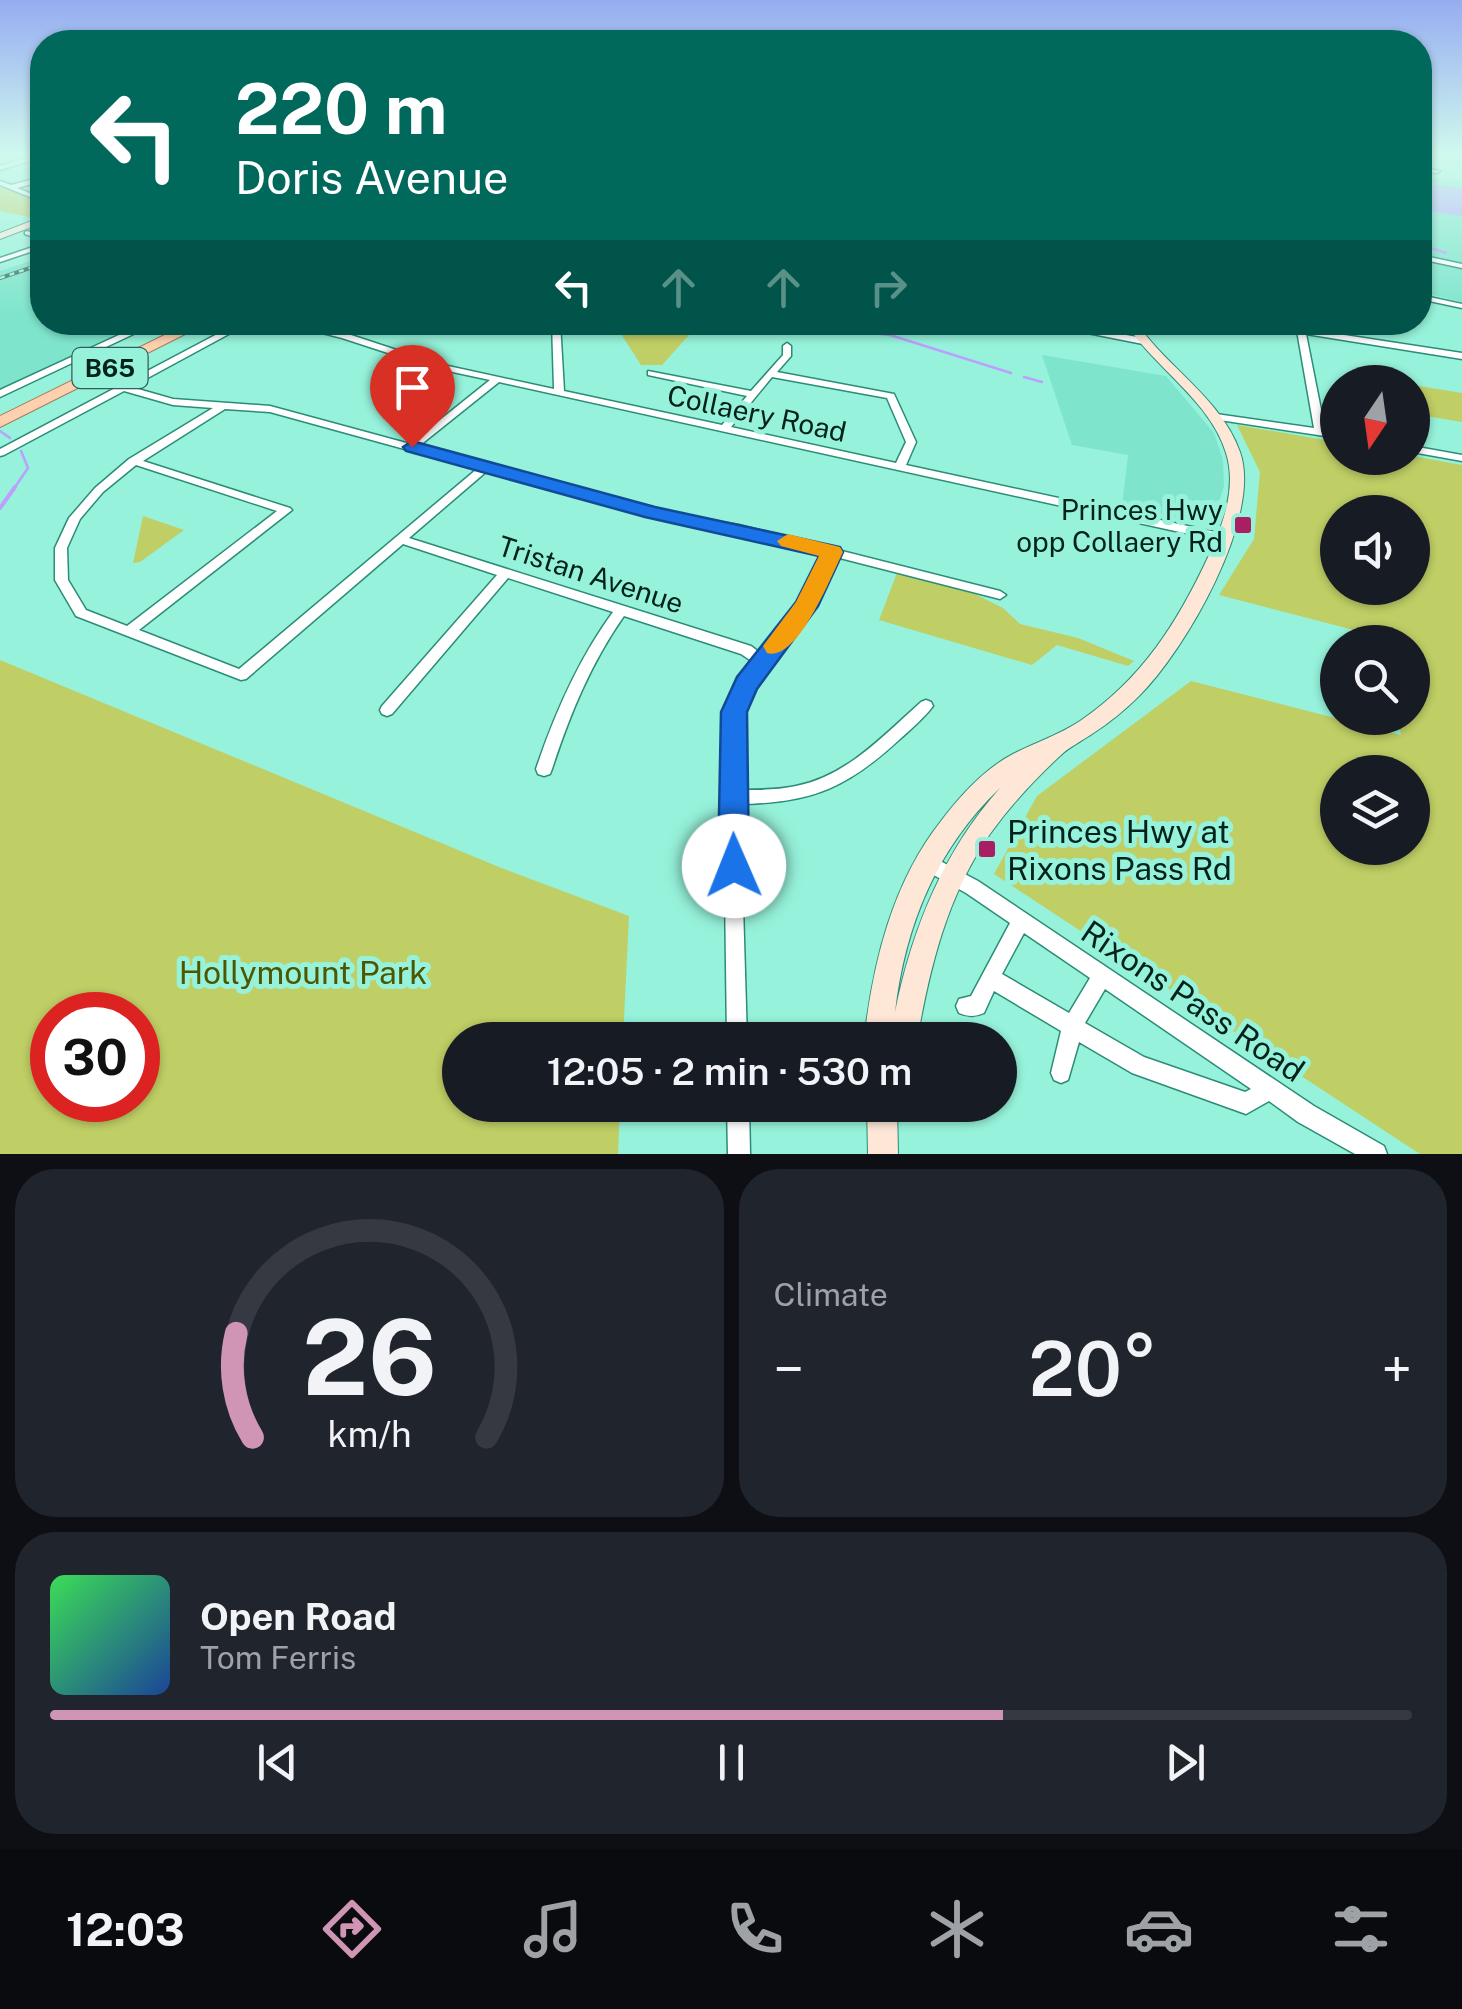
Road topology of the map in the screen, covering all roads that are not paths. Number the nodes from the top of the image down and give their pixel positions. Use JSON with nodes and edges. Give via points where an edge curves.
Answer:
{"nodes":[{"id":1,"x":30,"y":225,"type":"edge"},
{"id":2,"x":27,"y":233,"type":"dead end"},
{"id":3,"x":30,"y":234,"type":"edge"},
{"id":4,"x":0,"y":236,"type":"edge"},
{"id":5,"x":30,"y":250,"type":"edge"},
{"id":6,"x":0,"y":260,"type":"edge"},
{"id":7,"x":1432,"y":260,"type":"edge"},
{"id":8,"x":1462,"y":266,"type":"edge"},
{"id":9,"x":1432,"y":300,"type":"edge"},
{"id":10,"x":1462,"y":306,"type":"edge"},
{"id":11,"x":133,"y":335,"type":"edge"},
{"id":12,"x":160,"y":335,"type":"edge"},
{"id":13,"x":174,"y":335,"type":"edge"},
{"id":14,"x":223,"y":335,"type":"edge"},
{"id":15,"x":340,"y":335,"type":"edge"},
{"id":16,"x":557,"y":335,"type":"edge"},
{"id":17,"x":1109,"y":335,"type":"edge"},
{"id":18,"x":1139,"y":335,"type":"edge"},
{"id":19,"x":1302,"y":335,"type":"edge"},
{"id":20,"x":1345,"y":335,"type":"edge"},
{"id":21,"x":344,"y":336,"type":"joint"},
{"id":22,"x":1143,"y":341,"type":"junction"},
{"id":23,"x":786,"y":346,"type":"dead end"},
{"id":24,"x":1462,"y":356,"type":"edge"},
{"id":25,"x":652,"y":373,"type":"dead end"},
{"id":26,"x":770,"y":374,"type":"junction"},
{"id":27,"x":497,"y":379,"type":"junction"},
{"id":28,"x":123,"y":388,"type":"junction"},
{"id":29,"x":559,"y":393,"type":"junction"},
{"id":30,"x":752,"y":394,"type":"junction"},
{"id":31,"x":224,"y":404,"type":"junction"},
{"id":32,"x":5,"y":410,"type":"edge"},
{"id":33,"x":1216,"y":417,"type":"junction"},
{"id":34,"x":725,"y":428,"type":"junction"},
{"id":35,"x":1320,"y":432,"type":"joint"},
{"id":36,"x":412,"y":447,"type":"junction"},
{"id":37,"x":1430,"y":452,"type":"edge"},
{"id":38,"x":0,"y":453,"type":"edge"},
{"id":39,"x":1462,"y":458,"type":"edge"},
{"id":40,"x":133,"y":462,"type":"junction"},
{"id":41,"x":486,"y":466,"type":"junction"},
{"id":42,"x":900,"y":467,"type":"junction"},
{"id":43,"x":1225,"y":538,"type":"junction"},
{"id":44,"x":402,"y":540,"type":"junction"},
{"id":45,"x":832,"y":552,"type":"junction"},
{"id":46,"x":506,"y":574,"type":"junction"},
{"id":47,"x":1000,"y":595,"type":"dead end"},
{"id":48,"x":621,"y":610,"type":"junction"},
{"id":49,"x":128,"y":632,"type":"junction"},
{"id":50,"x":762,"y":660,"type":"junction"},
{"id":51,"x":926,"y":706,"type":"dead end"},
{"id":52,"x":387,"y":710,"type":"dead end"},
{"id":53,"x":1053,"y":748,"type":"junction"},
{"id":54,"x":544,"y":769,"type":"dead end"},
{"id":55,"x":732,"y":797,"type":"junction"},
{"id":56,"x":928,"y":862,"type":"junction"},
{"id":57,"x":952,"y":875,"type":"junction"},
{"id":58,"x":1021,"y":921,"type":"junction"},
{"id":59,"x":1102,"y":976,"type":"junction"},
{"id":60,"x":990,"y":978,"type":"junction"},
{"id":61,"x":966,"y":1006,"type":"dead end"},
{"id":62,"x":737,"y":1022,"type":"edge"},
{"id":63,"x":881,"y":1022,"type":"edge"},
{"id":64,"x":907,"y":1022,"type":"edge"},
{"id":65,"x":1072,"y":1027,"type":"junction"},
{"id":66,"x":1061,"y":1073,"type":"dead end"},
{"id":67,"x":1270,"y":1089,"type":"junction"},
{"id":68,"x":738,"y":1122,"type":"edge"},
{"id":69,"x":884,"y":1122,"type":"edge"},
{"id":70,"x":739,"y":1154,"type":"edge"},
{"id":71,"x":883,"y":1154,"type":"edge"},
{"id":72,"x":1376,"y":1154,"type":"edge"}],
"edges":[{"from":1,"to":4,"type":"main road"},
{"from":2,"to":3,"type":"street"},
{"from":5,"to":6,"type":"street"},
{"from":7,"to":8,"type":"street"},
{"from":9,"to":10,"type":"street"},
{"from":11,"to":32,"type":"street"},
{"from":12,"to":32,"type":"main road","number":"B65"},
{"from":13,"to":32,"type":"main road","number":"B65"},
{"from":14,"to":28,"type":"street"},
{"from":15,"to":21,"type":"street","name":"Collaery Road"},
{"from":16,"to":29,"type":"street"},
{"from":17,"to":22,"type":"street"},
{"from":18,"to":22,"type":"main road"},
{"from":19,"to":35,"type":"street"},
{"from":20,"to":24,"type":"street"},
{"from":21,"to":27,"type":"street","name":"Collaery Road"},
{"from":22,"to":33,"type":"main road"},
{"from":23,"to":26,"type":"street","via":[[787,356]]},
{"from":25,"to":30,"type":"street"},
{"from":26,"to":30,"type":"street"},
{"from":26,"to":42,"type":"street","via":[[891,396],[911,442]]},
{"from":27,"to":29,"type":"street","name":"Collaery Road"},
{"from":27,"to":36,"type":"street"},
{"from":28,"to":31,"type":"street","via":[[174,402]]},
{"from":28,"to":38,"type":"street"},
{"from":29,"to":34,"type":"street","name":"Collaery Road"},
{"from":30,"to":34,"type":"street"},
{"from":31,"to":36,"type":"street","via":[[270,409]]},
{"from":31,"to":40,"type":"street"},
{"from":33,"to":35,"type":"street"},
{"from":33,"to":43,"type":"main road","via":[[1239,480]]},
{"from":34,"to":42,"type":"street","name":"Collaery Road"},
{"from":36,"to":41,"type":"street"},
{"from":37,"to":39,"type":"street"},
{"from":40,"to":49,"type":"street","via":[[78,511],[60,564],[62,593],[81,613]]},
{"from":40,"to":49,"type":"street","via":[[286,510]]},
{"from":41,"to":44,"type":"street"},
{"from":41,"to":45,"type":"street"},
{"from":42,"to":43,"type":"street","name":"Collaery Road"},
{"from":43,"to":53,"type":"main road","via":[[1162,661]]},
{"from":44,"to":46,"type":"street","name":"Tristan Avenue"},
{"from":44,"to":49,"type":"street","via":[[241,675]]},
{"from":45,"to":47,"type":"street"},
{"from":45,"to":50,"type":"street","via":[[806,606]]},
{"from":46,"to":48,"type":"street","name":"Tristan Avenue"},
{"from":46,"to":52,"type":"street"},
{"from":48,"to":50,"type":"street","name":"Tristan Avenue"},
{"from":48,"to":54,"type":"street","via":[[565,703]]},
{"from":50,"to":55,"type":"street","via":[[734,712]]},
{"from":51,"to":55,"type":"street","via":[[830,786],[800,795]]},
{"from":53,"to":56,"type":"main road","via":[[1027,757],[988,786]]},
{"from":53,"to":57,"type":"main road","via":[[1005,797]]},
{"from":55,"to":62,"type":"street"},
{"from":56,"to":57,"type":"street","name":"Rixons Pass Road"},
{"from":56,"to":63,"type":"main road","via":[[897,933]]},
{"from":57,"to":58,"type":"street","name":"Rixons Pass Road"},
{"from":57,"to":64,"type":"main road","via":[[929,924]]},
{"from":58,"to":59,"type":"street","name":"Rixons Pass Road"},
{"from":58,"to":60,"type":"street"},
{"from":59,"to":65,"type":"street"},
{"from":59,"to":67,"type":"street","name":"Rixons Pass Road"},
{"from":60,"to":61,"type":"street","via":[[977,1006]]},
{"from":60,"to":65,"type":"street"},
{"from":65,"to":66,"type":"street"},
{"from":65,"to":67,"type":"street","via":[[1139,1066],[1246,1103]]},
{"from":67,"to":72,"type":"street","name":"Rixons Pass Road"},
{"from":68,"to":70,"type":"street"},
{"from":69,"to":71,"type":"main road"}]}
